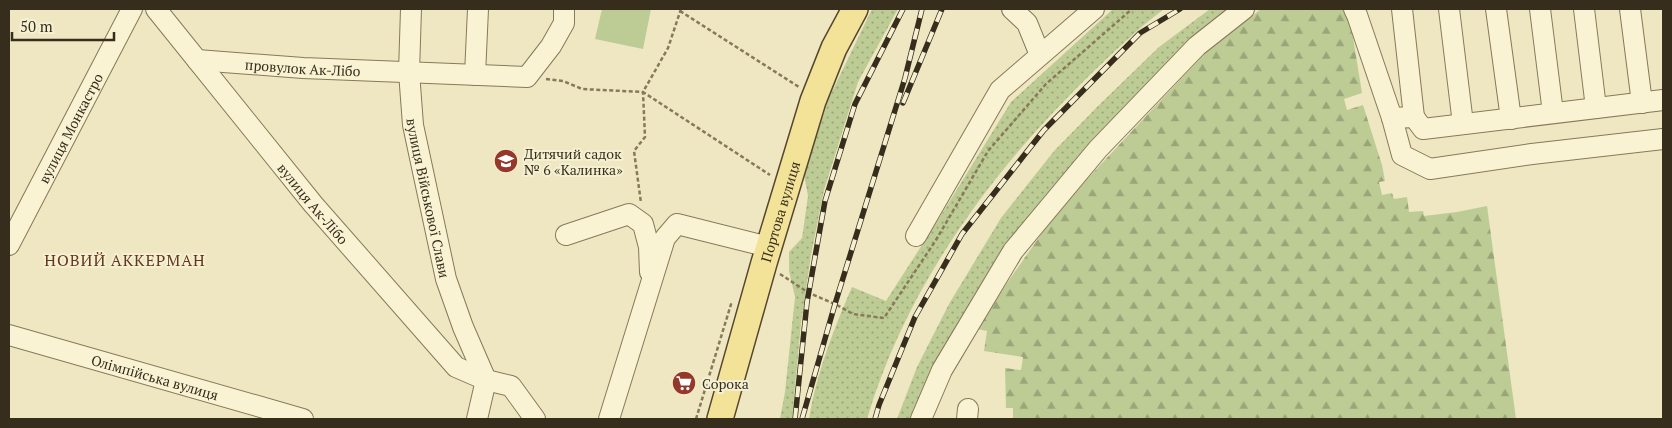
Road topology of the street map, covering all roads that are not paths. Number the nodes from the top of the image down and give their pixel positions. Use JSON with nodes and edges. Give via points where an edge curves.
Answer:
{"nodes":[{"id":1,"x":132,"y":9,"type":"edge"},
{"id":2,"x":156,"y":9,"type":"edge"},
{"id":3,"x":411,"y":9,"type":"edge"},
{"id":4,"x":478,"y":9,"type":"edge"},
{"id":5,"x":564,"y":9,"type":"edge"},
{"id":6,"x":855,"y":9,"type":"edge"},
{"id":7,"x":1012,"y":9,"type":"edge"},
{"id":8,"x":1094,"y":9,"type":"edge"},
{"id":9,"x":1244,"y":9,"type":"edge"},
{"id":10,"x":1354,"y":9,"type":"edge"},
{"id":11,"x":1402,"y":9,"type":"edge"},
{"id":12,"x":1449,"y":9,"type":"edge"},
{"id":13,"x":1496,"y":9,"type":"edge"},
{"id":14,"x":1540,"y":9,"type":"edge"},
{"id":15,"x":1584,"y":9,"type":"edge"},
{"id":16,"x":1630,"y":9,"type":"edge"},
{"id":17,"x":1040,"y":55,"type":"junction"},
{"id":18,"x":198,"y":60,"type":"junction"},
{"id":19,"x":1409,"y":68,"type":"junction"},
{"id":20,"x":409,"y":72,"type":"junction"},
{"id":21,"x":475,"y":75,"type":"junction"},
{"id":22,"x":1378,"y":76,"type":"junction"},
{"id":23,"x":1663,"y":100,"type":"edge"},
{"id":24,"x":1642,"y":102,"type":"junction"},
{"id":25,"x":1596,"y":108,"type":"junction"},
{"id":26,"x":1553,"y":114,"type":"junction"},
{"id":27,"x":1414,"y":117,"type":"junction"},
{"id":28,"x":1392,"y":118,"type":"junction"},
{"id":29,"x":1510,"y":118,"type":"junction"},
{"id":30,"x":1463,"y":124,"type":"junction"},
{"id":31,"x":1663,"y":139,"type":"edge"},
{"id":32,"x":566,"y":235,"type":"dead end"},
{"id":33,"x":916,"y":236,"type":"dead end"},
{"id":34,"x":9,"y":245,"type":"edge"},
{"id":35,"x":769,"y":246,"type":"junction"},
{"id":36,"x":650,"y":284,"type":"junction"},
{"id":37,"x":9,"y":336,"type":"edge"},
{"id":38,"x":486,"y":380,"type":"junction"},
{"id":39,"x":303,"y":419,"type":"edge"},
{"id":40,"x":477,"y":419,"type":"edge"},
{"id":41,"x":535,"y":419,"type":"edge"},
{"id":42,"x":608,"y":419,"type":"edge"},
{"id":43,"x":720,"y":419,"type":"edge"},
{"id":44,"x":921,"y":419,"type":"edge"}],
"edges":[{"from":1,"to":34,"type":"street","name":"вулиця Монкастро"},
{"from":2,"to":18,"type":"street","name":"вулиця Ак-Лібо"},
{"from":3,"to":20,"type":"street","name":"вулиця Військової Слави"},
{"from":4,"to":21,"type":"street"},
{"from":5,"to":21,"type":"street","name":"провулок Ак-Лібо","via":[[564,24],[527,77]]},
{"from":6,"to":35,"type":"main road","name":"Портова вулиця","via":[[834,48],[813,101]]},
{"from":7,"to":17,"type":"street","via":[[1027,23]]},
{"from":8,"to":17,"type":"street"},
{"from":9,"to":44,"type":"street","via":[[1197,46],[1098,149],[1013,251],[942,370]]},
{"from":10,"to":22,"type":"street"},
{"from":11,"to":19,"type":"street"},
{"from":12,"to":30,"type":"street"},
{"from":13,"to":29,"type":"street"},
{"from":14,"to":26,"type":"street"},
{"from":15,"to":25,"type":"street"},
{"from":16,"to":24,"type":"street"},
{"from":17,"to":33,"type":"street","via":[[1000,90]]},
{"from":18,"to":20,"type":"street","name":"провулок Ак-Лібо"},
{"from":18,"to":38,"type":"street","name":"вулиця Ак-Лібо","via":[[314,204],[456,367]]},
{"from":19,"to":22,"type":"street"},
{"from":19,"to":27,"type":"street"},
{"from":20,"to":21,"type":"street","name":"провулок Ак-Лібо"},
{"from":20,"to":38,"type":"street","name":"вулиця Військової Слави","via":[[413,124],[446,279]]},
{"from":22,"to":28,"type":"street"},
{"from":23,"to":24,"type":"street"},
{"from":24,"to":25,"type":"street"},
{"from":25,"to":26,"type":"street"},
{"from":26,"to":29,"type":"street"},
{"from":27,"to":28,"type":"street"},
{"from":27,"to":30,"type":"street","via":[[1423,129]]},
{"from":28,"to":31,"type":"street","via":[[1402,155],[1430,169]]},
{"from":29,"to":30,"type":"street"},
{"from":32,"to":36,"type":"street","via":[[630,214],[643,224],[649,247]]},
{"from":35,"to":36,"type":"street","via":[[677,224],[665,238]]},
{"from":35,"to":43,"type":"main road","name":"Портова вулиця"},
{"from":36,"to":42,"type":"street"},
{"from":37,"to":39,"type":"street","name":"Олімпійська вулиця"},
{"from":38,"to":40,"type":"street"},
{"from":38,"to":41,"type":"street","via":[[511,386]]}]}
